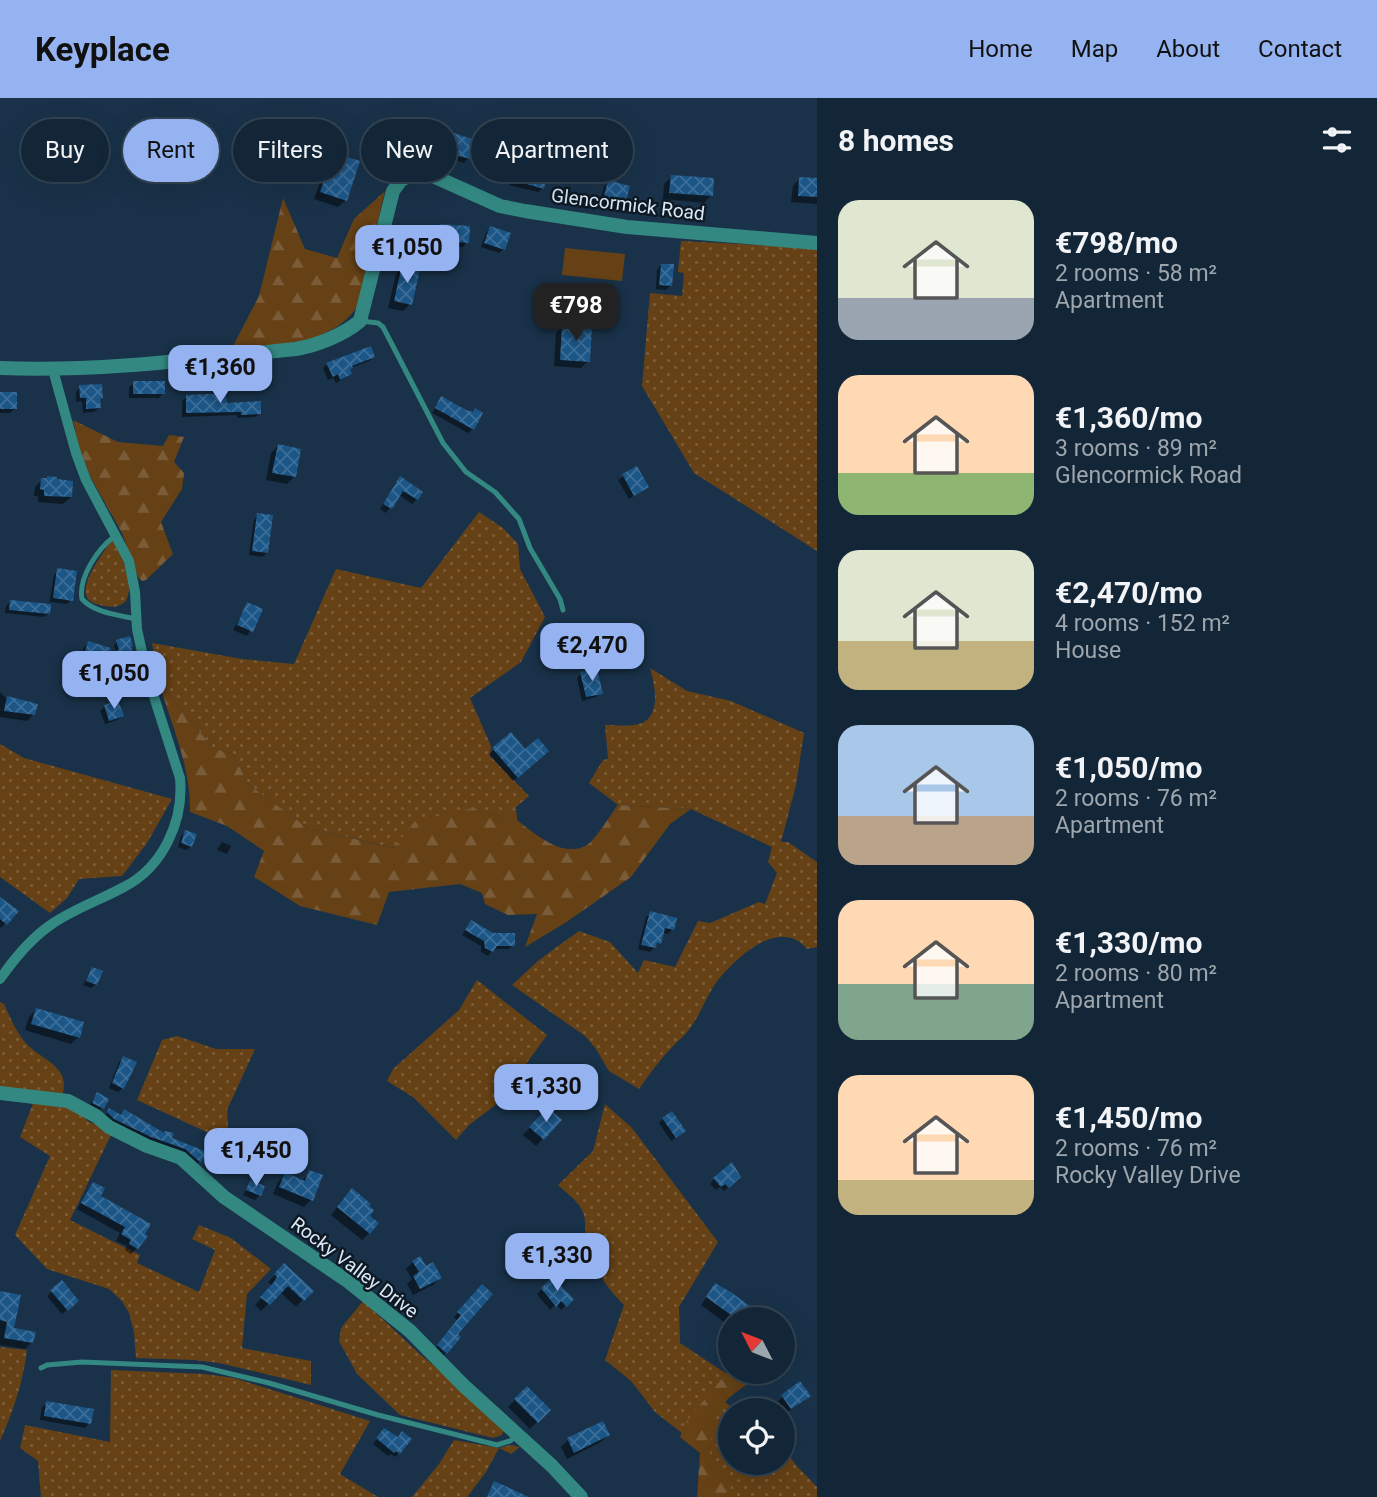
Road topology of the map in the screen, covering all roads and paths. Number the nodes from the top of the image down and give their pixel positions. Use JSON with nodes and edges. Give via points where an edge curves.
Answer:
{"nodes":[{"id":1,"x":817,"y":243,"type":"edge"},
{"id":2,"x":360,"y":321,"type":"junction"},
{"id":3,"x":0,"y":368,"type":"edge"},
{"id":4,"x":46,"y":370,"type":"junction"},
{"id":5,"x":116,"y":535,"type":"junction"},
{"id":6,"x":563,"y":611,"type":"dead end"},
{"id":7,"x":136,"y":619,"type":"junction"},
{"id":8,"x":0,"y":979,"type":"edge"},
{"id":9,"x":0,"y":1093,"type":"edge"},
{"id":10,"x":41,"y":1368,"type":"dead end"},
{"id":11,"x":520,"y":1435,"type":"junction"},
{"id":12,"x":580,"y":1497,"type":"edge"}],
"edges":[{"from":1,"to":2,"type":"street","name":"Glencormick Road","via":[[627,227],[526,211],[500,206],[433,176],[415,173],[393,191]]},
{"from":2,"to":4,"type":"street","via":[[335,336],[296,349]]},
{"from":2,"to":6,"type":"lane","via":[[383,327],[455,460],[519,519]]},
{"from":3,"to":4,"type":"street"},
{"from":4,"to":5,"type":"street","via":[[86,480]]},
{"from":5,"to":7,"type":"street","via":[[129,561]]},
{"from":5,"to":7,"type":"lane","via":[[89,566],[82,599],[102,611]]},
{"from":7,"to":8,"type":"street","via":[[150,687],[180,778],[171,835],[145,874],[51,925]]},
{"from":9,"to":11,"type":"street","name":"Rocky Valley Drive","via":[[68,1101],[147,1146],[181,1158],[224,1197],[377,1303]]},
{"from":10,"to":11,"type":"lane","via":[[82,1362],[202,1367],[497,1445]]},
{"from":11,"to":12,"type":"street","name":"Rocky Valley Drive"}]}
